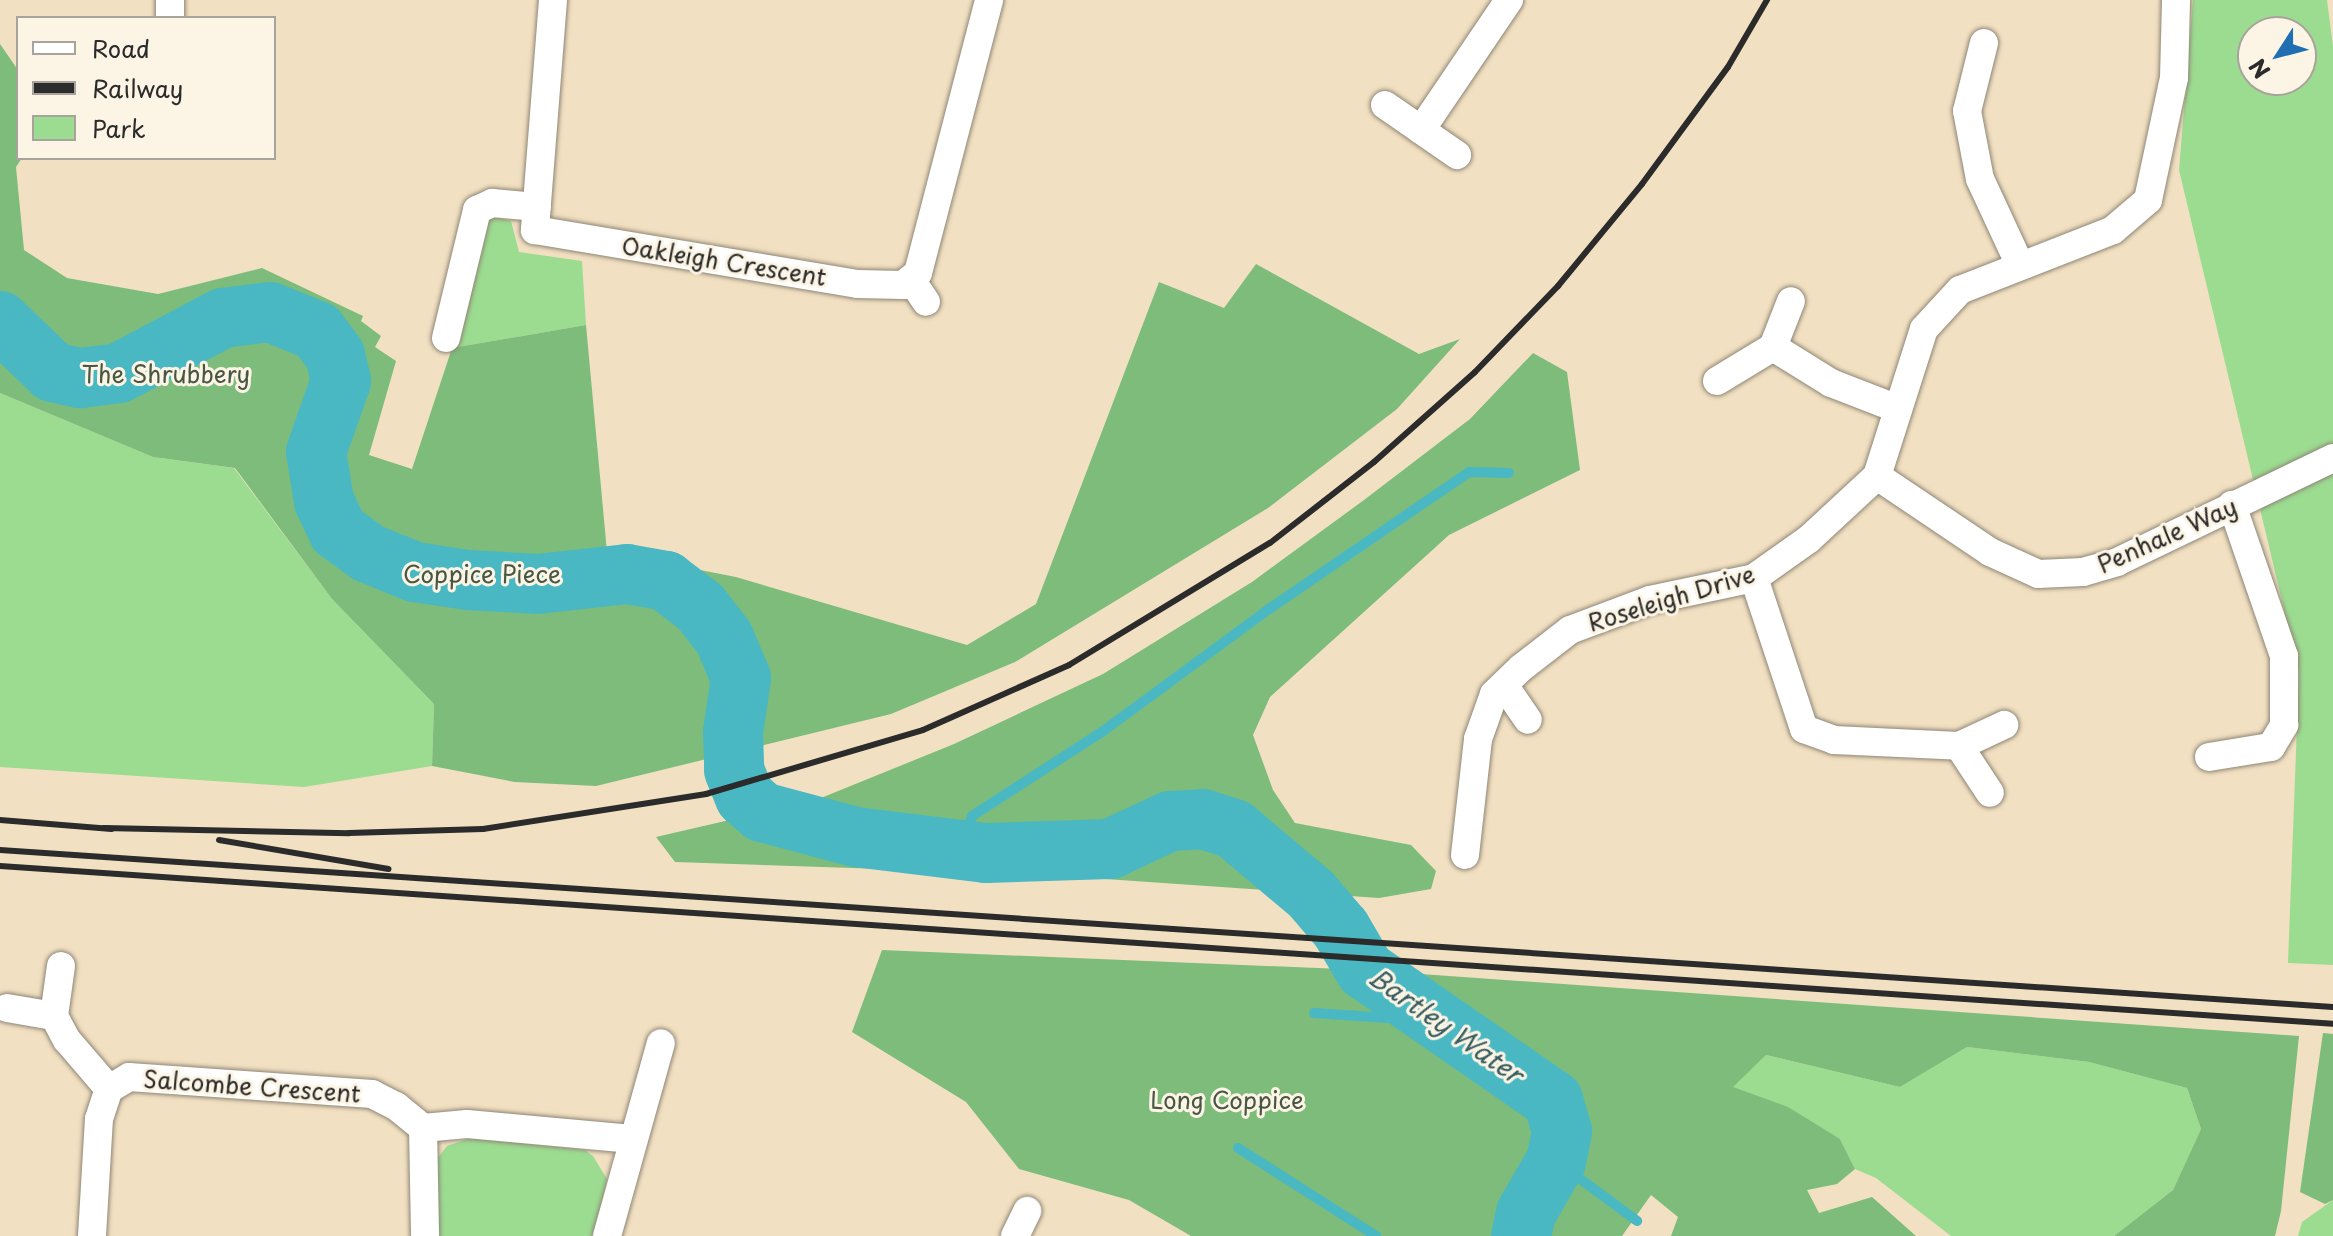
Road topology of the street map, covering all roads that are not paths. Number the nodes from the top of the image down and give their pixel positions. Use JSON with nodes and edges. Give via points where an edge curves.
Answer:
{"nodes":[{"id":1,"x":553,"y":0,"type":"edge"},
{"id":2,"x":989,"y":0,"type":"edge"},
{"id":3,"x":1509,"y":0,"type":"edge"},
{"id":4,"x":2176,"y":0,"type":"edge"},
{"id":5,"x":1984,"y":43,"type":"dead end"},
{"id":6,"x":1385,"y":105,"type":"dead end"},
{"id":7,"x":1421,"y":130,"type":"junction"},
{"id":8,"x":1457,"y":155,"type":"dead end"},
{"id":9,"x":536,"y":218,"type":"junction"},
{"id":10,"x":2019,"y":263,"type":"junction"},
{"id":11,"x":1791,"y":301,"type":"dead end"},
{"id":12,"x":446,"y":338,"type":"dead end"},
{"id":13,"x":1773,"y":347,"type":"junction"},
{"id":14,"x":1717,"y":381,"type":"dead end"},
{"id":15,"x":1898,"y":409,"type":"junction"},
{"id":16,"x":2333,"y":458,"type":"edge"},
{"id":17,"x":1877,"y":476,"type":"junction"},
{"id":18,"x":2232,"y":505,"type":"junction"},
{"id":19,"x":1754,"y":578,"type":"junction"},
{"id":20,"x":1504,"y":685,"type":"junction"},
{"id":21,"x":1528,"y":720,"type":"dead end"},
{"id":22,"x":2004,"y":725,"type":"dead end"},
{"id":23,"x":1959,"y":746,"type":"junction"},
{"id":24,"x":2209,"y":757,"type":"dead end"},
{"id":25,"x":1990,"y":793,"type":"dead end"},
{"id":26,"x":1465,"y":855,"type":"dead end"},
{"id":27,"x":61,"y":966,"type":"dead end"},
{"id":28,"x":7,"y":1008,"type":"dead end"},
{"id":29,"x":54,"y":1016,"type":"junction"},
{"id":30,"x":661,"y":1043,"type":"dead end"},
{"id":31,"x":109,"y":1089,"type":"junction"},
{"id":32,"x":423,"y":1128,"type":"junction"},
{"id":33,"x":632,"y":1139,"type":"junction"},
{"id":34,"x":92,"y":1236,"type":"edge"},
{"id":35,"x":425,"y":1236,"type":"edge"},
{"id":36,"x":607,"y":1236,"type":"edge"}],
"edges":[{"from":1,"to":9,"type":"street"},
{"from":2,"to":9,"type":"street","name":"Oakleigh Crescent","via":[[919,291],[858,284]]},
{"from":3,"to":7,"type":"street"},
{"from":4,"to":10,"type":"street","name":"Roseleigh Drive","via":[[2174,78],[2148,200],[2113,230]]},
{"from":5,"to":10,"type":"street","via":[[1967,111],[1980,179]]},
{"from":6,"to":7,"type":"street"},
{"from":7,"to":8,"type":"street"},
{"from":9,"to":12,"type":"street","name":"Oakleigh Crescent","via":[[492,203],[477,210]]},
{"from":10,"to":15,"type":"street","name":"Roseleigh Drive","via":[[1960,290],[1924,329]]},
{"from":11,"to":13,"type":"street"},
{"from":13,"to":14,"type":"street"},
{"from":13,"to":15,"type":"street","via":[[1831,383]]},
{"from":15,"to":17,"type":"street","name":"Roseleigh Drive"},
{"from":16,"to":18,"type":"street","name":"Penhale Way"},
{"from":17,"to":18,"type":"street","name":"Penhale Way","via":[[1976,544],[2038,574],[2083,572],[2117,562]]},
{"from":17,"to":19,"type":"street","name":"Roseleigh Drive","via":[[1809,539]]},
{"from":18,"to":24,"type":"street","via":[[2284,656],[2284,725],[2271,747]]},
{"from":19,"to":20,"type":"street","name":"Roseleigh Drive","via":[[1650,600],[1570,630]]},
{"from":19,"to":23,"type":"street","via":[[1804,729],[1834,740]]},
{"from":20,"to":21,"type":"street"},
{"from":20,"to":26,"type":"street","name":"Roseleigh Drive","via":[[1494,694],[1478,739]]},
{"from":22,"to":23,"type":"street"},
{"from":23,"to":25,"type":"street"},
{"from":27,"to":29,"type":"street"},
{"from":28,"to":29,"type":"street"},
{"from":29,"to":31,"type":"street","name":"Salcombe Crescent","via":[[67,1040]]},
{"from":30,"to":33,"type":"street"},
{"from":31,"to":32,"type":"street","name":"Salcombe Crescent","via":[[129,1077],[372,1094]]},
{"from":31,"to":34,"type":"street","name":"Salcombe Crescent","via":[[99,1119]]},
{"from":32,"to":33,"type":"street","via":[[467,1124]]},
{"from":32,"to":35,"type":"street"},
{"from":33,"to":36,"type":"street"}]}
